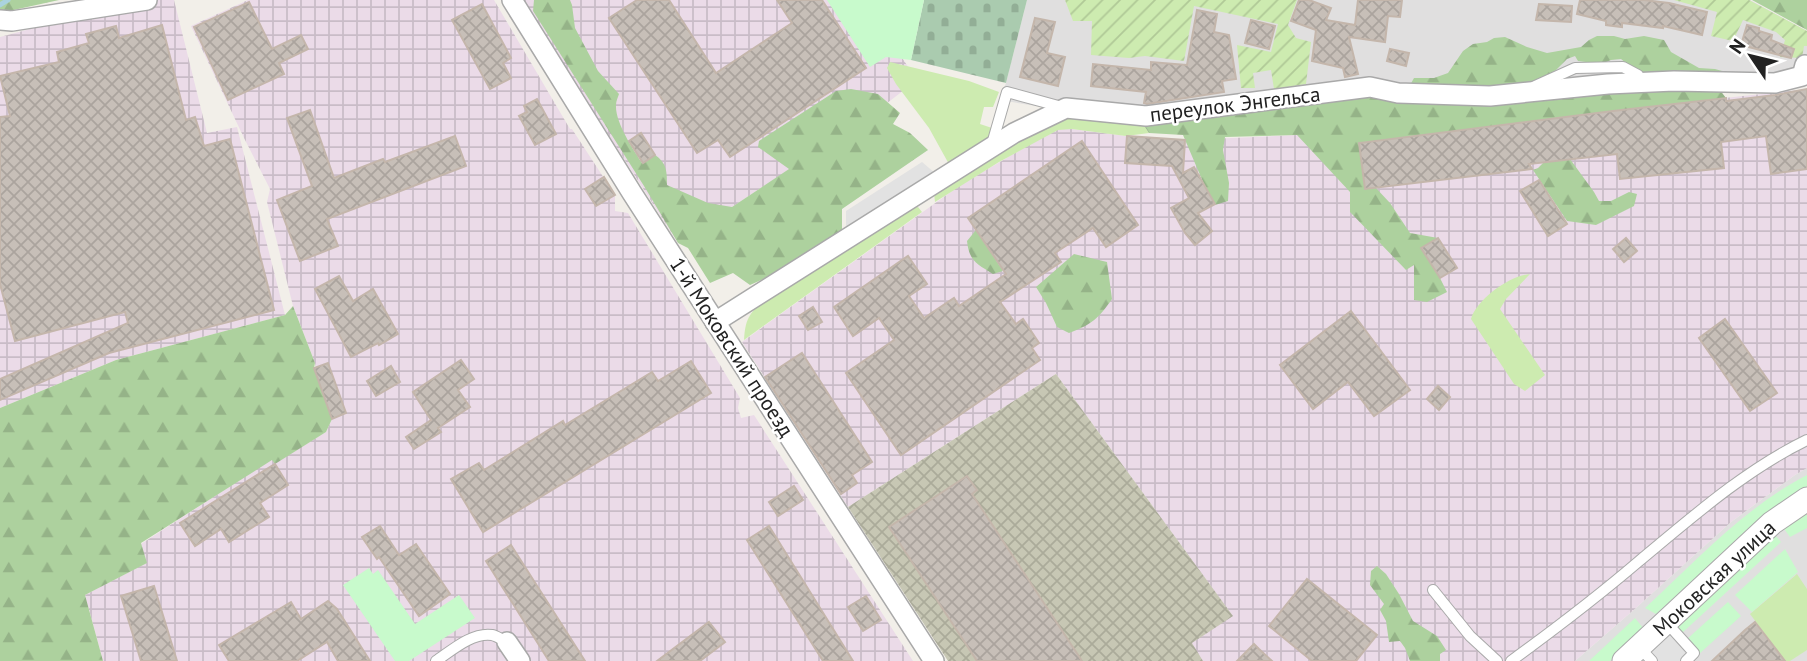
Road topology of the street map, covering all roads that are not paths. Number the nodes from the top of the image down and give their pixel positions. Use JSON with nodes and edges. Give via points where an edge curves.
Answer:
{"nodes":[{"id":1,"x":146,"y":0,"type":"edge"},
{"id":2,"x":512,"y":0,"type":"edge"},
{"id":3,"x":0,"y":20,"type":"edge"},
{"id":4,"x":1805,"y":65,"type":"dead end"},
{"id":5,"x":1066,"y":108,"type":"junction"},
{"id":6,"x":991,"y":147,"type":"junction"},
{"id":7,"x":715,"y":322,"type":"junction"},
{"id":8,"x":1807,"y":440,"type":"edge"},
{"id":9,"x":1807,"y":499,"type":"edge"},
{"id":10,"x":1433,"y":590,"type":"dead end"},
{"id":11,"x":1666,"y":622,"type":"junction"},
{"id":12,"x":507,"y":642,"type":"joint"},
{"id":13,"x":1638,"y":656,"type":"edge"},
{"id":14,"x":436,"y":661,"type":"edge"},
{"id":15,"x":520,"y":661,"type":"edge"},
{"id":16,"x":934,"y":661,"type":"edge"},
{"id":17,"x":1497,"y":661,"type":"edge"},
{"id":18,"x":1511,"y":661,"type":"edge"},
{"id":19,"x":1686,"y":661,"type":"edge"}],
"edges":[{"from":1,"to":3,"type":"street"},
{"from":2,"to":7,"type":"street","name":"1-й Моковский проезд"},
{"from":4,"to":5,"type":"street","name":"переулок Энгельса","via":[[1802,76],[1775,83],[1608,84],[1490,96],[1398,93],[1370,87],[1146,116]]},
{"from":5,"to":6,"type":"street"},
{"from":5,"to":6,"type":"lane","via":[[1007,92]]},
{"from":6,"to":7,"type":"street"},
{"from":7,"to":16,"type":"street","name":"1-й Моковский проезд"},
{"from":8,"to":18,"type":"lane","via":[[1781,452],[1710,503]]},
{"from":9,"to":11,"type":"street","name":"Моковская улица","via":[[1772,523]]},
{"from":10,"to":17,"type":"lane"},
{"from":11,"to":13,"type":"street","name":"Моковская улица"},
{"from":11,"to":19,"type":"lane","via":[[1695,653]]},
{"from":12,"to":14,"type":"lane","via":[[481,635]]},
{"from":12,"to":15,"type":"street"}]}
